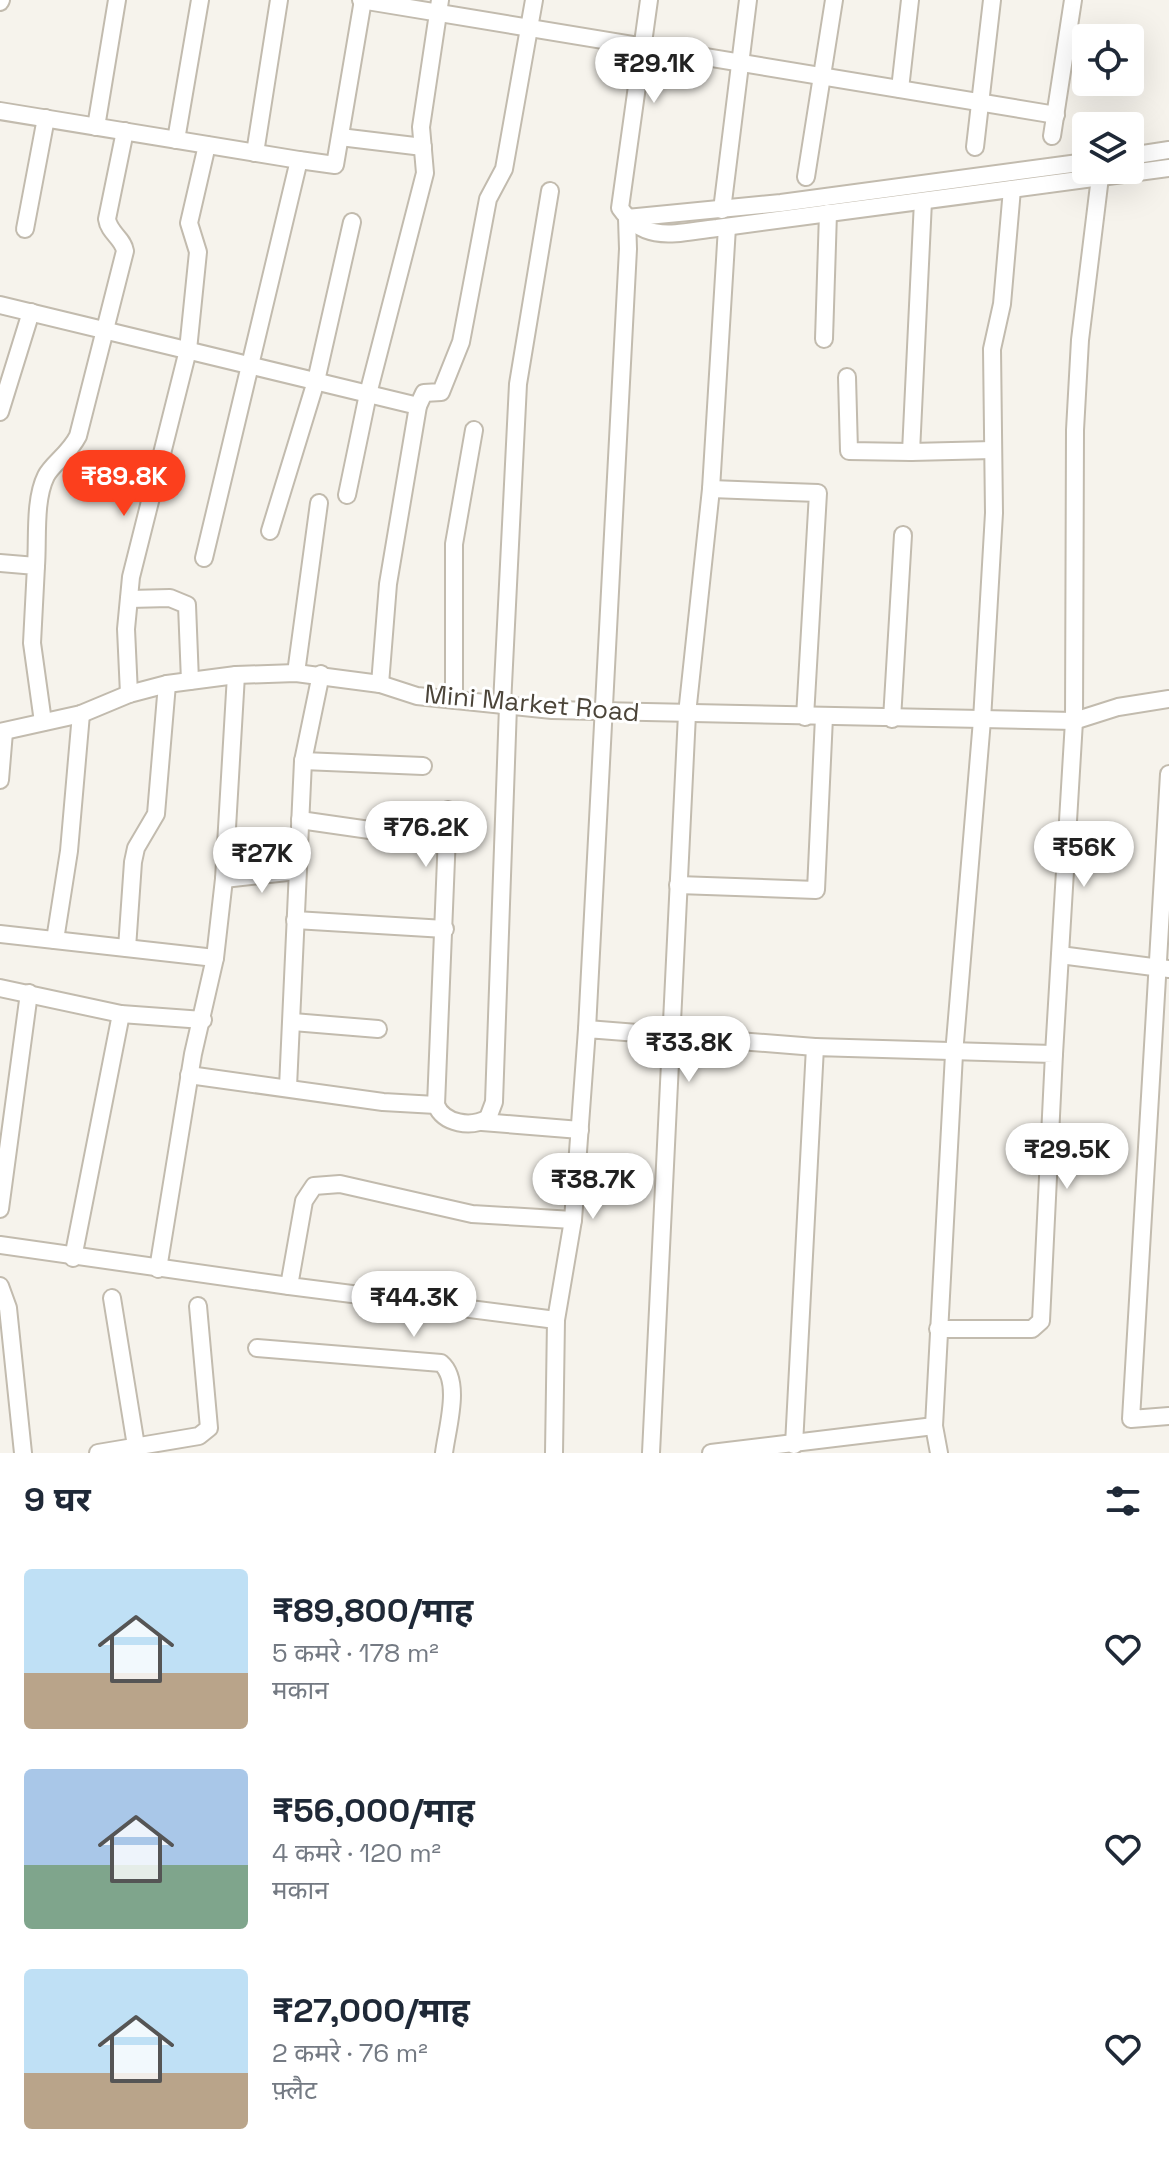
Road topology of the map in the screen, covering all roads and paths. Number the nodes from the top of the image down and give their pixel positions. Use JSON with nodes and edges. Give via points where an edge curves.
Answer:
{"nodes":[{"id":1,"x":117,"y":0,"type":"edge"},
{"id":2,"x":200,"y":0,"type":"edge"},
{"id":3,"x":279,"y":0,"type":"edge"},
{"id":4,"x":362,"y":0,"type":"edge"},
{"id":5,"x":534,"y":0,"type":"edge"},
{"id":6,"x":649,"y":0,"type":"edge"},
{"id":7,"x":748,"y":0,"type":"edge"},
{"id":8,"x":834,"y":0,"type":"edge"},
{"id":9,"x":910,"y":0,"type":"edge"},
{"id":10,"x":992,"y":0,"type":"edge"},
{"id":11,"x":1073,"y":0,"type":"edge"},
{"id":12,"x":438,"y":7,"type":"edge"},
{"id":13,"x":528,"y":29,"type":"junction"},
{"id":14,"x":642,"y":49,"type":"junction"},
{"id":15,"x":740,"y":64,"type":"junction"},
{"id":16,"x":822,"y":77,"type":"junction"},
{"id":17,"x":900,"y":89,"type":"junction"},
{"id":18,"x":983,"y":102,"type":"junction"},
{"id":19,"x":0,"y":111,"type":"edge"},
{"id":20,"x":1056,"y":115,"type":"junction"},
{"id":21,"x":46,"y":118,"type":"junction"},
{"id":22,"x":96,"y":127,"type":"junction"},
{"id":23,"x":125,"y":131,"type":"junction"},
{"id":24,"x":1052,"y":136,"type":"dead end"},
{"id":25,"x":340,"y":137,"type":"junction"},
{"id":26,"x":176,"y":140,"type":"junction"},
{"id":27,"x":207,"y":145,"type":"junction"},
{"id":28,"x":423,"y":147,"type":"junction"},
{"id":29,"x":975,"y":147,"type":"dead end"},
{"id":30,"x":1169,"y":150,"type":"edge"},
{"id":31,"x":255,"y":153,"type":"junction"},
{"id":32,"x":1144,"y":154,"type":"edge"},
{"id":33,"x":299,"y":160,"type":"junction"},
{"id":34,"x":1072,"y":164,"type":"edge"},
{"id":35,"x":1169,"y":168,"type":"edge"},
{"id":36,"x":1144,"y":171,"type":"edge"},
{"id":37,"x":806,"y":177,"type":"dead end"},
{"id":38,"x":1072,"y":181,"type":"edge"},
{"id":39,"x":1099,"y":184,"type":"edge"},
{"id":40,"x":1012,"y":189,"type":"junction"},
{"id":41,"x":550,"y":191,"type":"dead end"},
{"id":42,"x":923,"y":201,"type":"junction"},
{"id":43,"x":722,"y":210,"type":"junction"},
{"id":44,"x":828,"y":213,"type":"junction"},
{"id":45,"x":627,"y":218,"type":"junction"},
{"id":46,"x":352,"y":222,"type":"dead end"},
{"id":47,"x":727,"y":227,"type":"junction"},
{"id":48,"x":25,"y":229,"type":"dead end"},
{"id":49,"x":0,"y":305,"type":"edge"},
{"id":50,"x":31,"y":312,"type":"junction"},
{"id":51,"x":104,"y":330,"type":"junction"},
{"id":52,"x":824,"y":339,"type":"dead end"},
{"id":53,"x":188,"y":350,"type":"junction"},
{"id":54,"x":253,"y":366,"type":"junction"},
{"id":55,"x":847,"y":377,"type":"dead end"},
{"id":56,"x":316,"y":381,"type":"junction"},
{"id":57,"x":368,"y":394,"type":"junction"},
{"id":58,"x":418,"y":406,"type":"junction"},
{"id":59,"x":0,"y":412,"type":"edge"},
{"id":60,"x":474,"y":430,"type":"dead end"},
{"id":61,"x":993,"y":450,"type":"junction"},
{"id":62,"x":911,"y":452,"type":"junction"},
{"id":63,"x":711,"y":489,"type":"junction"},
{"id":64,"x":347,"y":495,"type":"dead end"},
{"id":65,"x":319,"y":503,"type":"dead end"},
{"id":66,"x":270,"y":531,"type":"dead end"},
{"id":67,"x":903,"y":535,"type":"dead end"},
{"id":68,"x":204,"y":558,"type":"dead end"},
{"id":69,"x":0,"y":563,"type":"edge"},
{"id":70,"x":36,"y":566,"type":"junction"},
{"id":71,"x":129,"y":599,"type":"junction"},
{"id":72,"x":296,"y":673,"type":"junction"},
{"id":73,"x":321,"y":674,"type":"junction"},
{"id":74,"x":236,"y":675,"type":"junction"},
{"id":75,"x":190,"y":681,"type":"junction"},
{"id":76,"x":167,"y":684,"type":"junction"},
{"id":77,"x":380,"y":684,"type":"junction"},
{"id":78,"x":129,"y":694,"type":"junction"},
{"id":79,"x":1169,"y":699,"type":"edge"},
{"id":80,"x":454,"y":700,"type":"junction"},
{"id":81,"x":505,"y":705,"type":"junction"},
{"id":82,"x":603,"y":711,"type":"junction"},
{"id":83,"x":81,"y":714,"type":"junction"},
{"id":84,"x":687,"y":714,"type":"junction"},
{"id":85,"x":805,"y":717,"type":"junction"},
{"id":86,"x":824,"y":717,"type":"junction"},
{"id":87,"x":892,"y":719,"type":"junction"},
{"id":88,"x":982,"y":720,"type":"junction"},
{"id":89,"x":1074,"y":721,"type":"junction"},
{"id":90,"x":43,"y":722,"type":"junction"},
{"id":91,"x":2,"y":732,"type":"edge"},
{"id":92,"x":303,"y":761,"type":"junction"},
{"id":93,"x":423,"y":766,"type":"dead end"},
{"id":94,"x":1169,"y":774,"type":"edge"},
{"id":95,"x":0,"y":780,"type":"edge"},
{"id":96,"x":448,"y":810,"type":"dead end"},
{"id":97,"x":300,"y":820,"type":"junction"},
{"id":98,"x":446,"y":841,"type":"junction"},
{"id":99,"x":1167,"y":853,"type":"edge"},
{"id":100,"x":297,"y":871,"type":"junction"},
{"id":101,"x":224,"y":879,"type":"junction"},
{"id":102,"x":678,"y":885,"type":"junction"},
{"id":103,"x":295,"y":920,"type":"junction"},
{"id":104,"x":445,"y":929,"type":"junction"},
{"id":105,"x":0,"y":934,"type":"edge"},
{"id":106,"x":55,"y":940,"type":"junction"},
{"id":107,"x":127,"y":948,"type":"junction"},
{"id":108,"x":1060,"y":955,"type":"junction"},
{"id":109,"x":215,"y":958,"type":"junction"},
{"id":110,"x":1164,"y":969,"type":"edge"},
{"id":111,"x":0,"y":988,"type":"edge"},
{"id":112,"x":29,"y":993,"type":"junction"},
{"id":113,"x":121,"y":1014,"type":"junction"},
{"id":114,"x":203,"y":1020,"type":"junction"},
{"id":115,"x":293,"y":1022,"type":"junction"},
{"id":116,"x":378,"y":1029,"type":"dead end"},
{"id":117,"x":587,"y":1029,"type":"junction"},
{"id":118,"x":671,"y":1037,"type":"junction"},
{"id":119,"x":815,"y":1047,"type":"junction"},
{"id":120,"x":954,"y":1054,"type":"junction"},
{"id":121,"x":1054,"y":1054,"type":"junction"},
{"id":122,"x":189,"y":1075,"type":"junction"},
{"id":123,"x":288,"y":1087,"type":"junction"},
{"id":124,"x":436,"y":1105,"type":"junction"},
{"id":125,"x":482,"y":1122,"type":"junction"},
{"id":126,"x":580,"y":1130,"type":"junction"},
{"id":127,"x":0,"y":1209,"type":"edge"},
{"id":128,"x":573,"y":1220,"type":"junction"},
{"id":129,"x":0,"y":1245,"type":"edge"},
{"id":130,"x":73,"y":1258,"type":"junction"},
{"id":131,"x":158,"y":1269,"type":"junction"},
{"id":132,"x":0,"y":1286,"type":"edge"},
{"id":133,"x":289,"y":1286,"type":"junction"},
{"id":134,"x":112,"y":1298,"type":"dead end"},
{"id":135,"x":198,"y":1306,"type":"dead end"},
{"id":136,"x":556,"y":1320,"type":"junction"},
{"id":137,"x":938,"y":1329,"type":"junction"},
{"id":138,"x":257,"y":1348,"type":"dead end"},
{"id":139,"x":1169,"y":1416,"type":"edge"},
{"id":140,"x":934,"y":1426,"type":"junction"},
{"id":141,"x":794,"y":1445,"type":"junction"},
{"id":142,"x":136,"y":1446,"type":"junction"},
{"id":143,"x":23,"y":1453,"type":"edge"},
{"id":144,"x":98,"y":1453,"type":"edge"},
{"id":145,"x":444,"y":1453,"type":"edge"},
{"id":146,"x":554,"y":1453,"type":"edge"},
{"id":147,"x":651,"y":1453,"type":"edge"},
{"id":148,"x":711,"y":1453,"type":"edge"},
{"id":149,"x":939,"y":1453,"type":"edge"}],
"edges":[{"from":1,"to":22,"type":"street"},
{"from":2,"to":26,"type":"street"},
{"from":3,"to":31,"type":"street"},
{"from":4,"to":12,"type":"street"},
{"from":4,"to":25,"type":"street"},
{"from":5,"to":13,"type":"street"},
{"from":6,"to":14,"type":"street"},
{"from":7,"to":15,"type":"street"},
{"from":8,"to":16,"type":"street"},
{"from":9,"to":17,"type":"street"},
{"from":10,"to":18,"type":"street"},
{"from":11,"to":20,"type":"street"},
{"from":12,"to":13,"type":"street"},
{"from":12,"to":28,"type":"street","via":[[421,127]]},
{"from":13,"to":14,"type":"street"},
{"from":13,"to":58,"type":"street","via":[[504,169],[488,199],[461,342],[441,392],[424,393]]},
{"from":14,"to":15,"type":"street"},
{"from":14,"to":45,"type":"street","via":[[620,208]]},
{"from":15,"to":16,"type":"street"},
{"from":15,"to":43,"type":"street"},
{"from":16,"to":17,"type":"street"},
{"from":16,"to":37,"type":"street"},
{"from":17,"to":18,"type":"street"},
{"from":18,"to":20,"type":"street"},
{"from":18,"to":29,"type":"street"},
{"from":19,"to":21,"type":"street"},
{"from":20,"to":24,"type":"street"},
{"from":21,"to":22,"type":"street"},
{"from":21,"to":48,"type":"street"},
{"from":22,"to":23,"type":"street"},
{"from":23,"to":26,"type":"street"},
{"from":23,"to":51,"type":"street","via":[[107,219],[125,251]]},
{"from":25,"to":28,"type":"street"},
{"from":25,"to":33,"type":"street","via":[[335,165]]},
{"from":26,"to":27,"type":"street"},
{"from":27,"to":31,"type":"street"},
{"from":27,"to":53,"type":"street","via":[[189,223],[198,252]]},
{"from":28,"to":57,"type":"street","via":[[425,173]]},
{"from":30,"to":32,"type":"street"},
{"from":31,"to":33,"type":"street"},
{"from":33,"to":54,"type":"street"},
{"from":34,"to":43,"type":"street"},
{"from":35,"to":36,"type":"street"},
{"from":38,"to":40,"type":"street"},
{"from":39,"to":89,"type":"street","via":[[1075,430]]},
{"from":40,"to":42,"type":"street"},
{"from":40,"to":61,"type":"street","via":[[1002,304],[992,349]]},
{"from":41,"to":81,"type":"street","via":[[518,384]]},
{"from":42,"to":44,"type":"street"},
{"from":42,"to":62,"type":"street"},
{"from":43,"to":45,"type":"street"},
{"from":44,"to":47,"type":"street"},
{"from":44,"to":52,"type":"street"},
{"from":45,"to":47,"type":"street","via":[[651,234]]},
{"from":45,"to":82,"type":"street"},
{"from":46,"to":56,"type":"street"},
{"from":47,"to":63,"type":"street"},
{"from":49,"to":50,"type":"street"},
{"from":50,"to":51,"type":"street"},
{"from":50,"to":59,"type":"street"},
{"from":51,"to":53,"type":"street"},
{"from":51,"to":70,"type":"street","via":[[78,436],[45,476]]},
{"from":53,"to":54,"type":"street"},
{"from":53,"to":71,"type":"street"},
{"from":54,"to":56,"type":"street"},
{"from":54,"to":68,"type":"street"},
{"from":55,"to":62,"type":"street","via":[[849,451]]},
{"from":56,"to":57,"type":"street"},
{"from":56,"to":66,"type":"street"},
{"from":57,"to":58,"type":"street"},
{"from":57,"to":64,"type":"street"},
{"from":58,"to":77,"type":"street","via":[[388,584]]},
{"from":60,"to":80,"type":"street","via":[[454,544]]},
{"from":61,"to":62,"type":"street"},
{"from":61,"to":88,"type":"street"},
{"from":63,"to":84,"type":"street"},
{"from":63,"to":85,"type":"street","via":[[818,493]]},
{"from":65,"to":72,"type":"street"},
{"from":67,"to":87,"type":"street"},
{"from":69,"to":70,"type":"street"},
{"from":70,"to":90,"type":"street","via":[[32,643]]},
{"from":71,"to":75,"type":"street","via":[[170,598],[187,605]]},
{"from":71,"to":78,"type":"street"},
{"from":72,"to":73,"type":"street","name":"Mini Market Road"},
{"from":72,"to":74,"type":"street","name":"Mini Market Road"},
{"from":73,"to":77,"type":"street","name":"Mini Market Road"},
{"from":73,"to":92,"type":"street"},
{"from":74,"to":75,"type":"street","name":"Mini Market Road"},
{"from":74,"to":101,"type":"street"},
{"from":75,"to":76,"type":"street","name":"Mini Market Road"},
{"from":76,"to":78,"type":"street","name":"Mini Market Road"},
{"from":76,"to":107,"type":"street","via":[[156,814],[136,848]]},
{"from":77,"to":80,"type":"street","name":"Mini Market Road"},
{"from":78,"to":83,"type":"street","name":"Mini Market Road"},
{"from":79,"to":89,"type":"street","name":"Mini Market Road"},
{"from":80,"to":81,"type":"street","name":"Mini Market Road"},
{"from":81,"to":82,"type":"street","name":"Mini Market Road"},
{"from":81,"to":125,"type":"street","via":[[494,1102]]},
{"from":82,"to":84,"type":"street","name":"Mini Market Road"},
{"from":82,"to":117,"type":"street"},
{"from":83,"to":90,"type":"street","name":"Mini Market Road"},
{"from":83,"to":106,"type":"street"},
{"from":84,"to":85,"type":"street","name":"Mini Market Road"},
{"from":84,"to":102,"type":"street"},
{"from":85,"to":86,"type":"street","name":"Mini Market Road"},
{"from":86,"to":87,"type":"street","name":"Mini Market Road"},
{"from":86,"to":102,"type":"street","via":[[816,890]]},
{"from":87,"to":88,"type":"street","name":"Mini Market Road"},
{"from":88,"to":89,"type":"street","name":"Mini Market Road"},
{"from":88,"to":120,"type":"street"},
{"from":89,"to":108,"type":"street"},
{"from":90,"to":91,"type":"street","name":"Mini Market Road"},
{"from":91,"to":95,"type":"street"},
{"from":92,"to":93,"type":"street"},
{"from":92,"to":97,"type":"street"},
{"from":94,"to":99,"type":"street"},
{"from":96,"to":98,"type":"street"},
{"from":97,"to":98,"type":"street"},
{"from":97,"to":100,"type":"street"},
{"from":98,"to":104,"type":"street"},
{"from":99,"to":110,"type":"street"},
{"from":100,"to":101,"type":"street"},
{"from":100,"to":103,"type":"street"},
{"from":101,"to":109,"type":"street"},
{"from":102,"to":118,"type":"street"},
{"from":103,"to":104,"type":"street"},
{"from":103,"to":115,"type":"street"},
{"from":104,"to":124,"type":"street"},
{"from":105,"to":106,"type":"street"},
{"from":106,"to":107,"type":"street"},
{"from":107,"to":109,"type":"street"},
{"from":108,"to":110,"type":"street"},
{"from":108,"to":121,"type":"street"},
{"from":109,"to":114,"type":"street"},
{"from":110,"to":139,"type":"street","via":[[1131,1419]]},
{"from":111,"to":112,"type":"street"},
{"from":112,"to":113,"type":"street"},
{"from":112,"to":127,"type":"street"},
{"from":113,"to":114,"type":"street"},
{"from":113,"to":130,"type":"street"},
{"from":114,"to":122,"type":"street"},
{"from":115,"to":116,"type":"street"},
{"from":115,"to":123,"type":"street"},
{"from":117,"to":118,"type":"street"},
{"from":117,"to":126,"type":"street"},
{"from":118,"to":119,"type":"street"},
{"from":118,"to":147,"type":"street"},
{"from":119,"to":120,"type":"street"},
{"from":119,"to":141,"type":"street"},
{"from":120,"to":121,"type":"street"},
{"from":120,"to":137,"type":"street"},
{"from":121,"to":137,"type":"street","via":[[1041,1321],[1032,1329]]},
{"from":122,"to":123,"type":"street"},
{"from":122,"to":131,"type":"street"},
{"from":123,"to":124,"type":"street"},
{"from":124,"to":125,"type":"street","via":[[444,1118]]},
{"from":125,"to":126,"type":"street"},
{"from":126,"to":128,"type":"street"},
{"from":128,"to":133,"type":"street","via":[[472,1214],[340,1184],[314,1186],[304,1201]]},
{"from":128,"to":136,"type":"street"},
{"from":129,"to":130,"type":"street"},
{"from":130,"to":131,"type":"street"},
{"from":131,"to":133,"type":"street"},
{"from":132,"to":143,"type":"street","via":[[8,1308]]},
{"from":133,"to":136,"type":"street"},
{"from":134,"to":142,"type":"street"},
{"from":135,"to":142,"type":"street","via":[[209,1428],[199,1436]]},
{"from":136,"to":146,"type":"street"},
{"from":137,"to":140,"type":"street"},
{"from":138,"to":145,"type":"street","via":[[441,1363],[450,1370],[452,1384]]},
{"from":140,"to":141,"type":"street"},
{"from":140,"to":149,"type":"street"},
{"from":141,"to":148,"type":"street"},
{"from":142,"to":144,"type":"street"}]}
